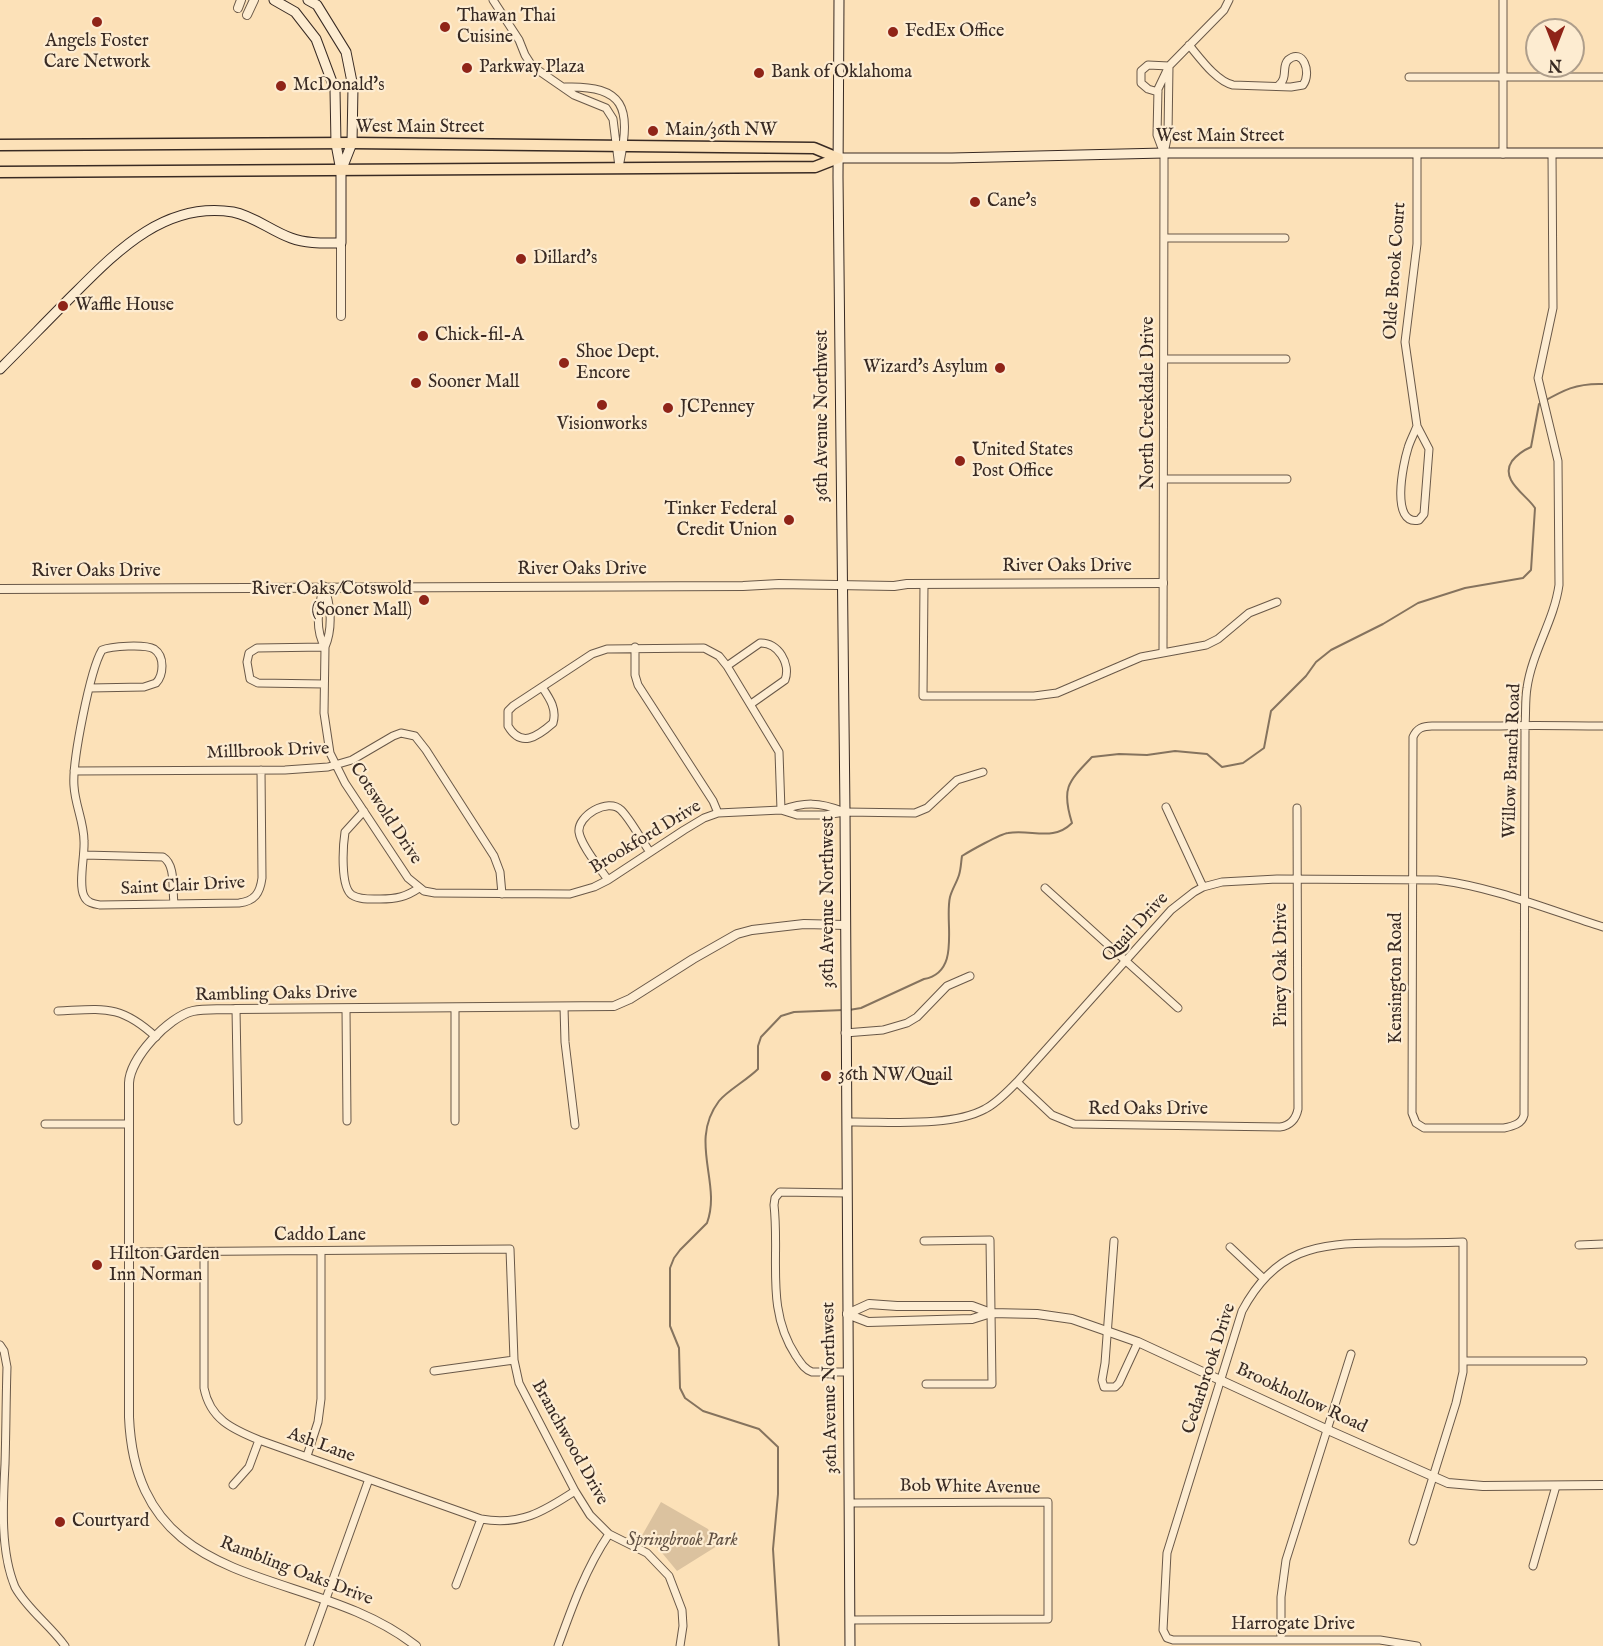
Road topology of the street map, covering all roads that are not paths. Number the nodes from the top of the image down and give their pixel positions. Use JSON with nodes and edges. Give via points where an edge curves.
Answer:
{"nodes":[{"id":1,"x":254,"y":0,"type":"edge"},
{"id":2,"x":274,"y":0,"type":"edge"},
{"id":3,"x":308,"y":0,"type":"edge"},
{"id":4,"x":493,"y":0,"type":"edge"},
{"id":5,"x":839,"y":0,"type":"edge"},
{"id":6,"x":1229,"y":0,"type":"edge"},
{"id":7,"x":1503,"y":0,"type":"edge"},
{"id":8,"x":315,"y":3,"type":"edge"},
{"id":9,"x":248,"y":15,"type":"dead end"},
{"id":10,"x":1189,"y":45,"type":"junction"},
{"id":11,"x":1169,"y":66,"type":"junction"},
{"id":12,"x":1409,"y":77,"type":"dead end"},
{"id":13,"x":1503,"y":77,"type":"junction"},
{"id":14,"x":1603,"y":78,"type":"edge"},
{"id":15,"x":1278,"y":86,"type":"junction"},
{"id":16,"x":565,"y":87,"type":"junction"},
{"id":17,"x":1158,"y":92,"type":"junction"},
{"id":18,"x":352,"y":143,"type":"junction"},
{"id":19,"x":336,"y":144,"type":"junction"},
{"id":20,"x":0,"y":145,"type":"edge"},
{"id":21,"x":620,"y":146,"type":"junction"},
{"id":22,"x":1164,"y":153,"type":"junction"},
{"id":23,"x":1552,"y":153,"type":"junction"},
{"id":24,"x":1603,"y":153,"type":"edge"},
{"id":25,"x":1417,"y":154,"type":"junction"},
{"id":26,"x":1503,"y":154,"type":"junction"},
{"id":27,"x":838,"y":158,"type":"junction"},
{"id":28,"x":619,"y":167,"type":"junction"},
{"id":29,"x":340,"y":171,"type":"junction"},
{"id":30,"x":0,"y":172,"type":"edge"},
{"id":31,"x":1164,"y":238,"type":"junction"},
{"id":32,"x":1285,"y":238,"type":"dead end"},
{"id":33,"x":341,"y":243,"type":"junction"},
{"id":34,"x":341,"y":316,"type":"dead end"},
{"id":35,"x":1164,"y":359,"type":"junction"},
{"id":36,"x":1286,"y":359,"type":"dead end"},
{"id":37,"x":0,"y":369,"type":"edge"},
{"id":38,"x":1417,"y":426,"type":"junction"},
{"id":39,"x":1164,"y":479,"type":"junction"},
{"id":40,"x":1287,"y":479,"type":"dead end"},
{"id":41,"x":1163,"y":583,"type":"junction"},
{"id":42,"x":924,"y":584,"type":"junction"},
{"id":43,"x":324,"y":586,"type":"junction"},
{"id":44,"x":842,"y":586,"type":"junction"},
{"id":45,"x":0,"y":589,"type":"edge"},
{"id":46,"x":1278,"y":602,"type":"dead end"},
{"id":47,"x":325,"y":647,"type":"junction"},
{"id":48,"x":635,"y":647,"type":"junction"},
{"id":49,"x":1163,"y":652,"type":"junction"},
{"id":50,"x":727,"y":666,"type":"junction"},
{"id":51,"x":324,"y":684,"type":"junction"},
{"id":52,"x":542,"y":687,"type":"junction"},
{"id":53,"x":90,"y":688,"type":"junction"},
{"id":54,"x":751,"y":704,"type":"junction"},
{"id":55,"x":1526,"y":726,"type":"junction"},
{"id":56,"x":1603,"y":726,"type":"edge"},
{"id":57,"x":336,"y":765,"type":"junction"},
{"id":58,"x":261,"y":770,"type":"junction"},
{"id":59,"x":74,"y":771,"type":"junction"},
{"id":60,"x":983,"y":772,"type":"dead end"},
{"id":61,"x":1166,"y":807,"type":"dead end"},
{"id":62,"x":1297,"y":808,"type":"dead end"},
{"id":63,"x":781,"y":810,"type":"junction"},
{"id":64,"x":364,"y":811,"type":"junction"},
{"id":65,"x":845,"y":812,"type":"junction"},
{"id":66,"x":718,"y":813,"type":"junction"},
{"id":67,"x":650,"y":852,"type":"junction"},
{"id":68,"x":84,"y":855,"type":"junction"},
{"id":69,"x":1297,"y":879,"type":"junction"},
{"id":70,"x":1413,"y":879,"type":"junction"},
{"id":71,"x":608,"y":880,"type":"junction"},
{"id":72,"x":1203,"y":886,"type":"junction"},
{"id":73,"x":419,"y":888,"type":"junction"},
{"id":74,"x":1045,"y":888,"type":"dead end"},
{"id":75,"x":502,"y":894,"type":"junction"},
{"id":76,"x":1525,"y":901,"type":"junction"},
{"id":77,"x":174,"y":903,"type":"junction"},
{"id":78,"x":845,"y":926,"type":"junction"},
{"id":79,"x":1603,"y":927,"type":"edge"},
{"id":80,"x":1126,"y":961,"type":"junction"},
{"id":81,"x":970,"y":976,"type":"dead end"},
{"id":82,"x":564,"y":1007,"type":"junction"},
{"id":83,"x":455,"y":1008,"type":"junction"},
{"id":84,"x":1178,"y":1008,"type":"dead end"},
{"id":85,"x":236,"y":1009,"type":"junction"},
{"id":86,"x":346,"y":1009,"type":"junction"},
{"id":87,"x":58,"y":1011,"type":"dead end"},
{"id":88,"x":845,"y":1033,"type":"junction"},
{"id":89,"x":156,"y":1036,"type":"junction"},
{"id":90,"x":1017,"y":1082,"type":"junction"},
{"id":91,"x":238,"y":1120,"type":"dead end"},
{"id":92,"x":1293,"y":1120,"type":"joint"},
{"id":93,"x":347,"y":1121,"type":"dead end"},
{"id":94,"x":455,"y":1121,"type":"dead end"},
{"id":95,"x":847,"y":1122,"type":"junction"},
{"id":96,"x":45,"y":1124,"type":"dead end"},
{"id":97,"x":128,"y":1124,"type":"junction"},
{"id":98,"x":1518,"y":1124,"type":"joint"},
{"id":99,"x":575,"y":1125,"type":"dead end"},
{"id":100,"x":847,"y":1193,"type":"junction"},
{"id":101,"x":924,"y":1241,"type":"dead end"},
{"id":102,"x":1114,"y":1241,"type":"dead end"},
{"id":103,"x":1603,"y":1244,"type":"edge"},
{"id":104,"x":1579,"y":1245,"type":"dead end"},
{"id":105,"x":1230,"y":1246,"type":"dead end"},
{"id":106,"x":510,"y":1249,"type":"joint"},
{"id":107,"x":204,"y":1251,"type":"junction"},
{"id":108,"x":321,"y":1251,"type":"junction"},
{"id":109,"x":129,"y":1252,"type":"junction"},
{"id":110,"x":1264,"y":1279,"type":"junction"},
{"id":111,"x":991,"y":1312,"type":"junction"},
{"id":112,"x":847,"y":1314,"type":"junction"},
{"id":113,"x":1108,"y":1330,"type":"junction"},
{"id":114,"x":1138,"y":1342,"type":"junction"},
{"id":115,"x":0,"y":1345,"type":"edge"},
{"id":116,"x":1352,"y":1354,"type":"dead end"},
{"id":117,"x":514,"y":1360,"type":"junction"},
{"id":118,"x":1463,"y":1361,"type":"junction"},
{"id":119,"x":1583,"y":1361,"type":"dead end"},
{"id":120,"x":434,"y":1371,"type":"dead end"},
{"id":121,"x":848,"y":1372,"type":"junction"},
{"id":122,"x":1221,"y":1380,"type":"junction"},
{"id":123,"x":926,"y":1384,"type":"dead end"},
{"id":124,"x":1328,"y":1430,"type":"junction"},
{"id":125,"x":259,"y":1440,"type":"junction"},
{"id":126,"x":307,"y":1456,"type":"junction"},
{"id":127,"x":1433,"y":1476,"type":"junction"},
{"id":128,"x":369,"y":1479,"type":"junction"},
{"id":129,"x":233,"y":1485,"type":"dead end"},
{"id":130,"x":1603,"y":1485,"type":"edge"},
{"id":131,"x":1556,"y":1486,"type":"junction"},
{"id":132,"x":575,"y":1491,"type":"junction"},
{"id":133,"x":849,"y":1503,"type":"junction"},
{"id":134,"x":481,"y":1519,"type":"junction"},
{"id":135,"x":609,"y":1534,"type":"junction"},
{"id":136,"x":1413,"y":1541,"type":"dead end"},
{"id":137,"x":1533,"y":1566,"type":"dead end"},
{"id":138,"x":456,"y":1585,"type":"dead end"},
{"id":139,"x":326,"y":1600,"type":"junction"},
{"id":140,"x":850,"y":1620,"type":"junction"},
{"id":141,"x":1169,"y":1639,"type":"joint"},
{"id":142,"x":1281,"y":1640,"type":"junction"},
{"id":143,"x":65,"y":1646,"type":"edge"},
{"id":144,"x":309,"y":1646,"type":"edge"},
{"id":145,"x":416,"y":1646,"type":"edge"},
{"id":146,"x":558,"y":1646,"type":"edge"},
{"id":147,"x":680,"y":1646,"type":"edge"},
{"id":148,"x":850,"y":1646,"type":"edge"},
{"id":149,"x":1417,"y":1646,"type":"edge"}],
"edges":[{"from":1,"to":9,"type":"street"},
{"from":2,"to":19,"type":"main road","via":[[295,12],[316,39],[335,90]]},
{"from":3,"to":8,"type":"main road"},
{"from":4,"to":16,"type":"street","via":[[532,66]]},
{"from":5,"to":27,"type":"main road","name":"36th Avenue Northwest"},
{"from":6,"to":10,"type":"street"},
{"from":7,"to":13,"type":"street"},
{"from":8,"to":18,"type":"main road","via":[[346,52],[353,87]]},
{"from":10,"to":11,"type":"street"},
{"from":10,"to":15,"type":"street","via":[[1229,84]]},
{"from":11,"to":17,"type":"street"},
{"from":11,"to":17,"type":"street","via":[[1148,65],[1141,71],[1141,83]]},
{"from":11,"to":22,"type":"street"},
{"from":12,"to":13,"type":"street"},
{"from":13,"to":14,"type":"street"},
{"from":13,"to":26,"type":"street"},
{"from":15,"to":15,"type":"street","via":[[1303,85],[1308,73],[1303,60],[1288,60],[1284,79]]},
{"from":16,"to":21,"type":"street","via":[[574,95],[606,108]]},
{"from":16,"to":21,"type":"street","via":[[585,86],[615,97],[626,129]]},
{"from":17,"to":22,"type":"street","via":[[1157,135]]},
{"from":18,"to":19,"type":"main road","name":"West Main Street"},
{"from":18,"to":21,"type":"main road","name":"West Main Street"},
{"from":18,"to":29,"type":"main road"},
{"from":19,"to":20,"type":"main road","name":"West Main Street"},
{"from":19,"to":29,"type":"main road"},
{"from":21,"to":27,"type":"main road","name":"West Main Street","via":[[814,148]]},
{"from":21,"to":28,"type":"street"},
{"from":22,"to":25,"type":"main road","name":"West Main Street"},
{"from":22,"to":27,"type":"main road","name":"West Main Street"},
{"from":22,"to":31,"type":"street","name":"North Creekdale Drive"},
{"from":23,"to":24,"type":"main road","name":"West Main Street"},
{"from":23,"to":26,"type":"main road","name":"West Main Street"},
{"from":23,"to":55,"type":"street","name":"Willow Branch Road","via":[[1553,308],[1538,371],[1558,461],[1559,585],[1527,688]]},
{"from":25,"to":26,"type":"main road","name":"West Main Street"},
{"from":25,"to":38,"type":"street","name":"Olde Brook Court","via":[[1416,244],[1404,342]]},
{"from":27,"to":28,"type":"main road","name":"West Main Street","via":[[815,167]]},
{"from":27,"to":44,"type":"main road","name":"36th Avenue Northwest"},
{"from":28,"to":29,"type":"main road","name":"West Main Street"},
{"from":29,"to":30,"type":"main road","name":"West Main Street"},
{"from":29,"to":33,"type":"main road"},
{"from":31,"to":32,"type":"street"},
{"from":31,"to":35,"type":"street","name":"North Creekdale Drive"},
{"from":33,"to":34,"type":"street"},
{"from":33,"to":37,"type":"main road","via":[[303,242],[233,212],[196,213],[167,221],[128,243]]},
{"from":35,"to":36,"type":"street"},
{"from":35,"to":39,"type":"street","name":"North Creekdale Drive"},
{"from":38,"to":38,"type":"street","name":"Olde Brook Court","via":[[1408,447],[1401,504],[1407,519],[1415,521],[1424,513],[1429,449]]},
{"from":39,"to":40,"type":"street"},
{"from":39,"to":41,"type":"street","name":"North Creekdale Drive"},
{"from":41,"to":42,"type":"street","name":"River Oaks Drive"},
{"from":41,"to":49,"type":"street","name":"North Creekdale Drive"},
{"from":42,"to":44,"type":"street","name":"River Oaks Drive"},
{"from":42,"to":49,"type":"street","via":[[923,696],[1046,695]]},
{"from":43,"to":44,"type":"street","name":"River Oaks Drive"},
{"from":43,"to":45,"type":"street","name":"River Oaks Drive"},
{"from":43,"to":47,"type":"street","name":"Cotswold Drive","via":[[330,602]]},
{"from":43,"to":47,"type":"street","name":"Cotswold Drive","via":[[319,604],[319,637]]},
{"from":44,"to":65,"type":"main road","name":"36th Avenue Northwest"},
{"from":46,"to":49,"type":"street","via":[[1249,613],[1212,643]]},
{"from":47,"to":51,"type":"street","name":"Cotswold Drive"},
{"from":47,"to":51,"type":"street","via":[[257,648],[249,653],[247,662],[250,679],[258,683]]},
{"from":48,"to":50,"type":"street","via":[[704,648]]},
{"from":48,"to":52,"type":"street","via":[[601,650]]},
{"from":48,"to":66,"type":"street","via":[[638,685]]},
{"from":50,"to":54,"type":"street"},
{"from":50,"to":54,"type":"street","via":[[760,643],[773,646],[784,659],[785,680]]},
{"from":51,"to":57,"type":"street","name":"Cotswold Drive","via":[[328,741]]},
{"from":52,"to":52,"type":"street","via":[[508,711],[508,726],[516,737],[531,738],[553,723],[554,709]]},
{"from":53,"to":53,"type":"street","via":[[144,687],[156,683],[162,670],[159,654],[146,647],[105,649],[97,660]]},
{"from":53,"to":59,"type":"street"},
{"from":54,"to":63,"type":"street","via":[[779,752]]},
{"from":55,"to":56,"type":"street"},
{"from":55,"to":70,"type":"street","name":"Kensington Road","via":[[1418,729],[1412,743]]},
{"from":55,"to":76,"type":"street","name":"Willow Branch Road"},
{"from":57,"to":58,"type":"street","name":"Millbrook Drive"},
{"from":57,"to":64,"type":"street","name":"Cotswold Drive"},
{"from":57,"to":75,"type":"street","name":"Millbrook Drive","via":[[398,734],[415,736],[494,856]]},
{"from":58,"to":59,"type":"street","name":"Millbrook Drive"},
{"from":58,"to":77,"type":"street","name":"Saint Clair Drive","via":[[262,878],[257,895],[239,903]]},
{"from":59,"to":68,"type":"street"},
{"from":60,"to":65,"type":"street","via":[[957,780],[927,808],[915,813]]},
{"from":61,"to":72,"type":"street"},
{"from":62,"to":69,"type":"street","name":"Piney Oak Drive"},
{"from":63,"to":65,"type":"street","name":"Brookford Drive","via":[[797,815]]},
{"from":63,"to":65,"type":"street","name":"Brookford Drive","via":[[799,804],[824,804]]},
{"from":63,"to":66,"type":"street","name":"Brookford Drive"},
{"from":64,"to":73,"type":"street","name":"Cotswold Drive","via":[[408,878]]},
{"from":64,"to":73,"type":"street","via":[[345,832],[348,890],[361,898],[393,899]]},
{"from":65,"to":78,"type":"main road","name":"36th Avenue Northwest"},
{"from":66,"to":67,"type":"street","name":"Brookford Drive"},
{"from":67,"to":71,"type":"street","name":"Brookford Drive"},
{"from":67,"to":71,"type":"street","via":[[621,810],[611,805],[601,807],[582,820],[579,830]]},
{"from":68,"to":77,"type":"street","via":[[163,857],[170,862]]},
{"from":68,"to":77,"type":"street","name":"Saint Clair Drive","via":[[83,894],[90,902]]},
{"from":69,"to":70,"type":"street","name":"Quail Drive"},
{"from":69,"to":72,"type":"street","name":"Quail Drive","via":[[1235,880]]},
{"from":69,"to":92,"type":"street","name":"Piney Oak Drive","via":[[1298,1109]]},
{"from":70,"to":76,"type":"street","name":"Quail Drive","via":[[1457,882]]},
{"from":70,"to":98,"type":"street","name":"Kensington Road","via":[[1413,1119],[1430,1129],[1504,1128]]},
{"from":71,"to":75,"type":"street","name":"Brookford Drive","via":[[570,894]]},
{"from":72,"to":80,"type":"street","name":"Quail Drive","via":[[1171,910]]},
{"from":73,"to":75,"type":"street","name":"Brookford Drive","via":[[435,893]]},
{"from":74,"to":80,"type":"street"},
{"from":76,"to":79,"type":"street","name":"Quail Drive"},
{"from":76,"to":98,"type":"street","name":"Willow Branch Road","via":[[1524,1115]]},
{"from":78,"to":82,"type":"street","name":"Rambling Oaks Drive","via":[[804,924],[744,932],[621,1004]]},
{"from":78,"to":88,"type":"main road","name":"36th Avenue Northwest"},
{"from":80,"to":84,"type":"street"},
{"from":80,"to":90,"type":"street","name":"Quail Drive"},
{"from":81,"to":88,"type":"street","via":[[947,986],[907,1023],[883,1030]]},
{"from":82,"to":83,"type":"street","name":"Rambling Oaks Drive"},
{"from":82,"to":99,"type":"street"},
{"from":83,"to":86,"type":"street","name":"Rambling Oaks Drive"},
{"from":83,"to":94,"type":"street"},
{"from":85,"to":86,"type":"street","name":"Rambling Oaks Drive"},
{"from":85,"to":89,"type":"street","name":"Rambling Oaks Drive","via":[[193,1011]]},
{"from":85,"to":91,"type":"street"},
{"from":86,"to":93,"type":"street"},
{"from":87,"to":89,"type":"street","via":[[116,1011],[130,1016]]},
{"from":88,"to":95,"type":"main road","name":"36th Avenue Northwest"},
{"from":89,"to":97,"type":"street","name":"Rambling Oaks Drive","via":[[130,1070]]},
{"from":90,"to":92,"type":"street","name":"Red Oaks Drive","via":[[1052,1115],[1074,1124],[1280,1127]]},
{"from":90,"to":95,"type":"street","name":"Quail Drive","via":[[986,1109],[967,1116],[908,1122]]},
{"from":95,"to":100,"type":"main road","name":"36th Avenue Northwest"},
{"from":96,"to":97,"type":"street"},
{"from":97,"to":109,"type":"street","name":"Rambling Oaks Drive"},
{"from":100,"to":112,"type":"main road","name":"36th Avenue Northwest"},
{"from":100,"to":121,"type":"street","via":[[784,1192],[776,1194],[774,1205],[777,1307],[783,1332],[807,1370]]},
{"from":101,"to":111,"type":"street","via":[[990,1240]]},
{"from":102,"to":113,"type":"street"},
{"from":103,"to":104,"type":"street"},
{"from":105,"to":110,"type":"street"},
{"from":106,"to":108,"type":"street","name":"Caddo Lane"},
{"from":106,"to":117,"type":"street","name":"Branchwood Drive"},
{"from":107,"to":108,"type":"street","name":"Caddo Lane"},
{"from":107,"to":109,"type":"street","name":"Caddo Lane"},
{"from":107,"to":125,"type":"street","name":"Ash Lane","via":[[206,1396],[221,1421]]},
{"from":108,"to":126,"type":"street","via":[[321,1399]]},
{"from":109,"to":139,"type":"street","name":"Rambling Oaks Drive","via":[[130,1437],[147,1494],[165,1522],[185,1541],[219,1563]]},
{"from":110,"to":118,"type":"street","name":"Cedarbrook Drive","via":[[1299,1253],[1319,1246],[1463,1242]]},
{"from":110,"to":122,"type":"street","name":"Cedarbrook Drive","via":[[1242,1311]]},
{"from":111,"to":112,"type":"street","name":"Brookhollow Road","via":[[972,1319],[868,1322]]},
{"from":111,"to":112,"type":"street","name":"Brookhollow Road","via":[[972,1306],[869,1304]]},
{"from":111,"to":113,"type":"street","name":"Brookhollow Road","via":[[1055,1316]]},
{"from":111,"to":123,"type":"street","via":[[992,1384]]},
{"from":112,"to":121,"type":"main road","name":"36th Avenue Northwest"},
{"from":113,"to":114,"type":"street","name":"Brookhollow Road"},
{"from":113,"to":114,"type":"street","via":[[1104,1387],[1119,1383]]},
{"from":114,"to":122,"type":"street","name":"Brookhollow Road"},
{"from":115,"to":143,"type":"street","via":[[7,1367],[3,1521],[6,1562],[14,1586]]},
{"from":116,"to":124,"type":"street"},
{"from":117,"to":120,"type":"street"},
{"from":117,"to":132,"type":"street","name":"Branchwood Drive","via":[[524,1393]]},
{"from":118,"to":119,"type":"street"},
{"from":118,"to":127,"type":"street","via":[[1460,1390]]},
{"from":121,"to":133,"type":"main road","name":"36th Avenue Northwest"},
{"from":122,"to":124,"type":"street","name":"Brookhollow Road"},
{"from":122,"to":141,"type":"street","name":"Cedarbrook Drive","via":[[1167,1553],[1163,1630]]},
{"from":124,"to":127,"type":"street","name":"Brookhollow Road"},
{"from":124,"to":142,"type":"street","via":[[1286,1560]]},
{"from":125,"to":126,"type":"street","name":"Ash Lane"},
{"from":125,"to":129,"type":"street","via":[[249,1467]]},
{"from":126,"to":128,"type":"street","name":"Ash Lane"},
{"from":127,"to":131,"type":"street","name":"Brookhollow Road","via":[[1455,1484]]},
{"from":127,"to":136,"type":"street"},
{"from":128,"to":134,"type":"street","name":"Ash Lane"},
{"from":128,"to":139,"type":"street"},
{"from":130,"to":131,"type":"street","name":"Brookhollow Road"},
{"from":131,"to":137,"type":"street"},
{"from":132,"to":134,"type":"street","name":"Ash Lane","via":[[519,1520]]},
{"from":132,"to":135,"type":"street","name":"Branchwood Drive","via":[[590,1515]]},
{"from":133,"to":140,"type":"main road","name":"36th Avenue Northwest"},
{"from":133,"to":140,"type":"street","name":"Bob White Avenue","via":[[1048,1502],[1048,1619]]},
{"from":134,"to":138,"type":"street"},
{"from":135,"to":146,"type":"street","via":[[582,1581]]},
{"from":135,"to":147,"type":"street","name":"Branchwood Drive","via":[[647,1553],[669,1576],[682,1610]]},
{"from":139,"to":144,"type":"street"},
{"from":139,"to":145,"type":"street","name":"Rambling Oaks Drive","via":[[383,1624]]},
{"from":140,"to":148,"type":"main road","name":"36th Avenue Northwest"},
{"from":141,"to":142,"type":"street","name":"Harrogate Drive"},
{"from":142,"to":149,"type":"street","name":"Harrogate Drive","via":[[1380,1640]]}]}
